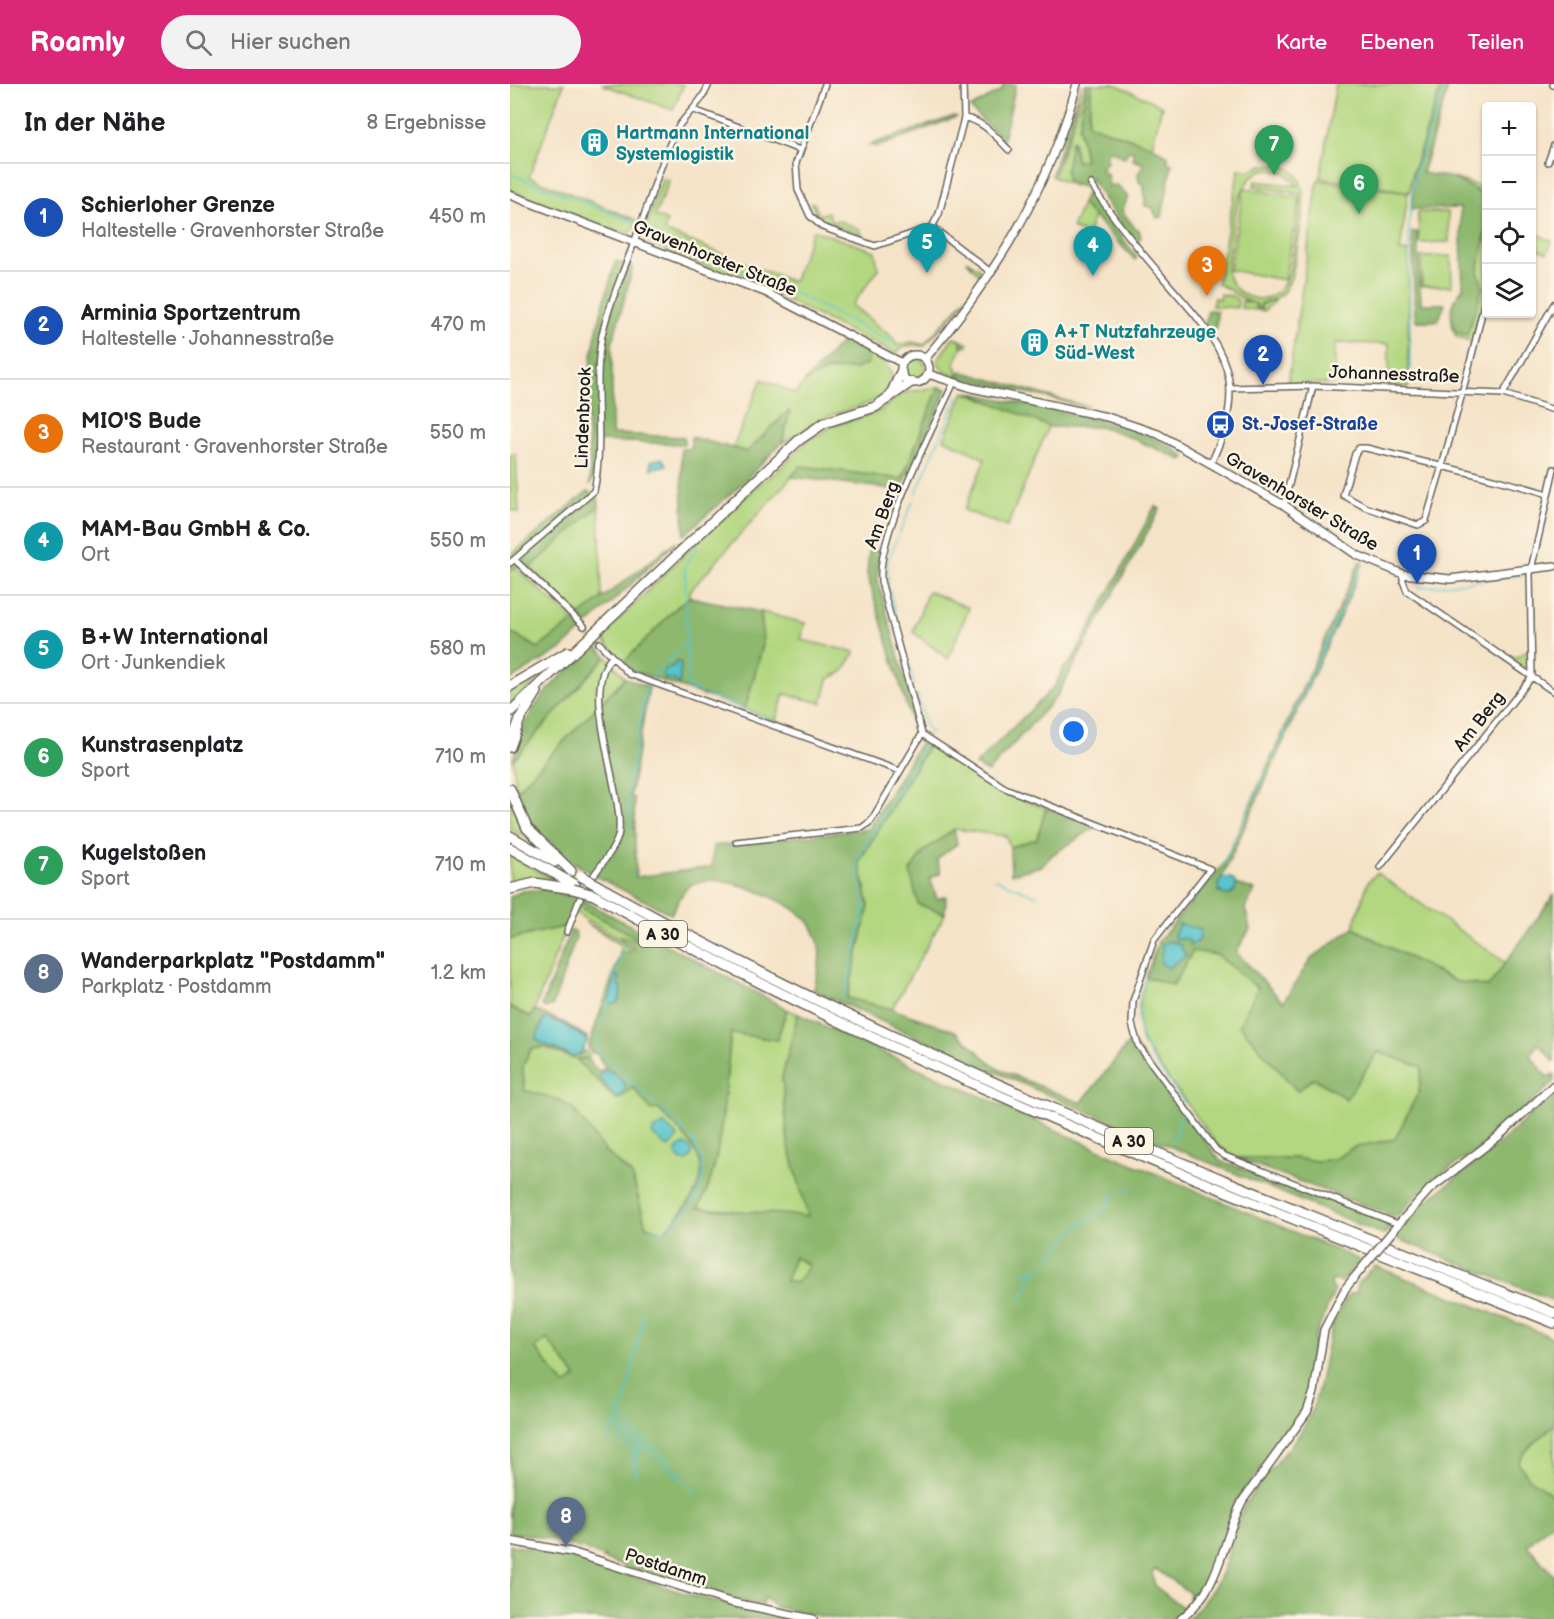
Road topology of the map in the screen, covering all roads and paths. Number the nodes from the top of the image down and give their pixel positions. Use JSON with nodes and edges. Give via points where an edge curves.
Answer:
{"nodes":[{"id":1,"x":709,"y":84,"type":"edge"},
{"id":2,"x":825,"y":84,"type":"edge"},
{"id":3,"x":963,"y":84,"type":"edge"},
{"id":4,"x":1077,"y":84,"type":"edge"},
{"id":5,"x":694,"y":110,"type":"junction"},
{"id":6,"x":964,"y":118,"type":"junction"},
{"id":7,"x":1554,"y":145,"type":"edge"},
{"id":8,"x":800,"y":150,"type":"junction"},
{"id":9,"x":1009,"y":150,"type":"dead end"},
{"id":10,"x":1548,"y":162,"type":"dead end"},
{"id":11,"x":1091,"y":184,"type":"dead end"},
{"id":12,"x":510,"y":195,"type":"edge"},
{"id":13,"x":932,"y":227,"type":"junction"},
{"id":14,"x":635,"y":241,"type":"junction"},
{"id":15,"x":992,"y":273,"type":"junction"},
{"id":16,"x":1554,"y":304,"type":"edge"},
{"id":17,"x":1482,"y":314,"type":"edge"},
{"id":18,"x":925,"y":359,"type":"junction"},
{"id":19,"x":901,"y":367,"type":"junction"},
{"id":20,"x":928,"y":374,"type":"junction"},
{"id":21,"x":911,"y":382,"type":"junction"},
{"id":22,"x":954,"y":382,"type":"junction"},
{"id":23,"x":1312,"y":386,"type":"junction"},
{"id":24,"x":1230,"y":388,"type":"junction"},
{"id":25,"x":1464,"y":393,"type":"junction"},
{"id":26,"x":1503,"y":394,"type":"junction"},
{"id":27,"x":889,"y":397,"type":"junction"},
{"id":28,"x":1554,"y":410,"type":"edge"},
{"id":29,"x":1210,"y":463,"type":"junction"},
{"id":30,"x":1443,"y":466,"type":"junction"},
{"id":31,"x":1554,"y":469,"type":"edge"},
{"id":32,"x":1548,"y":494,"type":"junction"},
{"id":33,"x":1284,"y":505,"type":"junction"},
{"id":34,"x":512,"y":562,"type":"edge"},
{"id":35,"x":1554,"y":566,"type":"edge"},
{"id":36,"x":1533,"y":569,"type":"junction"},
{"id":37,"x":1403,"y":574,"type":"junction"},
{"id":38,"x":584,"y":626,"type":"tunnel mouth"},
{"id":39,"x":582,"y":642,"type":"junction"},
{"id":40,"x":599,"y":643,"type":"tunnel mouth"},
{"id":41,"x":612,"y":657,"type":"junction"},
{"id":42,"x":1532,"y":677,"type":"junction"},
{"id":43,"x":545,"y":679,"type":"junction"},
{"id":44,"x":510,"y":686,"type":"edge"},
{"id":45,"x":1554,"y":692,"type":"edge"},
{"id":46,"x":510,"y":712,"type":"edge"},
{"id":47,"x":922,"y":734,"type":"junction"},
{"id":48,"x":510,"y":747,"type":"edge"},
{"id":49,"x":900,"y":771,"type":"junction"},
{"id":50,"x":510,"y":789,"type":"edge"},
{"id":51,"x":510,"y":836,"type":"edge"},
{"id":52,"x":736,"y":842,"type":"dead end"},
{"id":53,"x":510,"y":848,"type":"edge"},
{"id":54,"x":1380,"y":867,"type":"dead end"},
{"id":55,"x":571,"y":871,"type":"junction"},
{"id":56,"x":594,"y":875,"type":"dead end"},
{"id":57,"x":574,"y":887,"type":"junction"},
{"id":58,"x":510,"y":889,"type":"edge"},
{"id":59,"x":597,"y":891,"type":"junction"},
{"id":60,"x":580,"y":898,"type":"dead end"},
{"id":61,"x":567,"y":932,"type":"dead end"},
{"id":62,"x":1554,"y":1085,"type":"edge"},
{"id":63,"x":1397,"y":1226,"type":"junction"},
{"id":64,"x":1554,"y":1313,"type":"edge"},
{"id":65,"x":1554,"y":1323,"type":"edge"},
{"id":66,"x":510,"y":1541,"type":"edge"},
{"id":67,"x":813,"y":1619,"type":"edge"},
{"id":68,"x":1181,"y":1619,"type":"edge"}],
"edges":[{"from":1,"to":5,"type":"street","name":"Lindenbrook"},
{"from":2,"to":8,"type":"street"},
{"from":3,"to":6,"type":"street"},
{"from":4,"to":15,"type":"street","via":[[1046,176]]},
{"from":5,"to":8,"type":"street"},
{"from":5,"to":14,"type":"street","name":"Lindenbrook","via":[[674,135]]},
{"from":6,"to":9,"type":"street","via":[[974,119]]},
{"from":6,"to":13,"type":"street","via":[[939,214]]},
{"from":7,"to":10,"type":"street"},
{"from":8,"to":13,"type":"street","via":[[796,163],[798,190],[810,216],[822,227],[875,246]]},
{"from":11,"to":24,"type":"street","name":"Gravenhorster Straße","via":[[1126,234],[1206,329],[1220,350]]},
{"from":12,"to":14,"type":"street","name":"Gravenhorster Straße"},
{"from":13,"to":15,"type":"street"},
{"from":14,"to":19,"type":"street","name":"Gravenhorster Straße","via":[[790,303]]},
{"from":14,"to":34,"type":"street","name":"Lindenbrook","via":[[600,347],[600,442],[594,490]]},
{"from":15,"to":18,"type":"street"},
{"from":16,"to":26,"type":"street"},
{"from":17,"to":25,"type":"street"},
{"from":18,"to":19,"type":"street","via":[[912,355]]},
{"from":18,"to":20,"type":"street"},
{"from":19,"to":21,"type":"street"},
{"from":19,"to":27,"type":"highway"},
{"from":20,"to":21,"type":"street","via":[[923,380]]},
{"from":20,"to":22,"type":"street","name":"Gravenhorster Straße"},
{"from":21,"to":27,"type":"highway"},
{"from":22,"to":29,"type":"street","name":"Gravenhorster Straße","via":[[1133,424]]},
{"from":22,"to":47,"type":"street","name":"Am Berg","via":[[916,465],[881,560],[881,581]]},
{"from":23,"to":24,"type":"street","name":"Johannesstraße"},
{"from":23,"to":25,"type":"street","name":"Johannesstraße"},
{"from":23,"to":33,"type":"street"},
{"from":24,"to":29,"type":"street","name":"Gravenhorster Straße","via":[[1225,425]]},
{"from":25,"to":26,"type":"street","name":"Johannesstraße"},
{"from":25,"to":30,"type":"street"},
{"from":26,"to":28,"type":"street","name":"Johannesstraße"},
{"from":27,"to":39,"type":"highway","via":[[875,407],[824,423],[799,440]]},
{"from":29,"to":33,"type":"street","name":"Gravenhorster Straße"},
{"from":30,"to":30,"type":"street","via":[[1359,448],[1343,495],[1365,507],[1423,525]]},
{"from":30,"to":32,"type":"street"},
{"from":31,"to":32,"type":"street"},
{"from":32,"to":36,"type":"street"},
{"from":33,"to":37,"type":"street","name":"Gravenhorster Straße","via":[[1357,555]]},
{"from":34,"to":38,"type":"street"},
{"from":35,"to":36,"type":"street","name":"Gravenhorster Straße"},
{"from":36,"to":37,"type":"street","name":"Gravenhorster Straße","via":[[1450,579]]},
{"from":36,"to":42,"type":"street"},
{"from":37,"to":42,"type":"street","via":[[1407,591]]},
{"from":39,"to":43,"type":"highway"},
{"from":39,"to":44,"type":"highway"},
{"from":40,"to":41,"type":"street"},
{"from":41,"to":49,"type":"street","via":[[630,674],[644,680]]},
{"from":41,"to":56,"type":"street","via":[[602,676],[601,718],[619,833]]},
{"from":42,"to":45,"type":"street"},
{"from":42,"to":54,"type":"street","name":"Am Berg"},
{"from":43,"to":46,"type":"highway"},
{"from":43,"to":48,"type":"highway","via":[[520,719]]},
{"from":47,"to":49,"type":"street"},
{"from":47,"to":63,"type":"street","via":[[1005,788],[1210,869],[1154,940],[1133,1001],[1132,1023],[1138,1045],[1225,1156]]},
{"from":49,"to":52,"type":"street","via":[[871,821],[862,828]]},
{"from":50,"to":55,"type":"highway","via":[[526,828]]},
{"from":51,"to":55,"type":"highway","number":"A 30"},
{"from":53,"to":57,"type":"highway","number":"A 30"},
{"from":55,"to":59,"type":"highway","number":"A 30","bridge":true},
{"from":57,"to":58,"type":"highway","via":[[535,883]]},
{"from":57,"to":59,"type":"highway","number":"A 30","bridge":true},
{"from":59,"to":64,"type":"highway","number":"A 30","via":[[937,1058]]},
{"from":59,"to":65,"type":"highway","number":"A 30","via":[[671,938],[803,1006],[988,1092]]},
{"from":60,"to":61,"type":"street"},
{"from":62,"to":63,"type":"street","via":[[1499,1136],[1430,1189]]},
{"from":63,"to":68,"type":"street","bridge":true,"via":[[1344,1289],[1324,1330],[1307,1412],[1243,1500],[1213,1581],[1197,1606]]},
{"from":66,"to":67,"type":"street","name":"Postdamm","via":[[571,1552],[721,1600]]}]}
